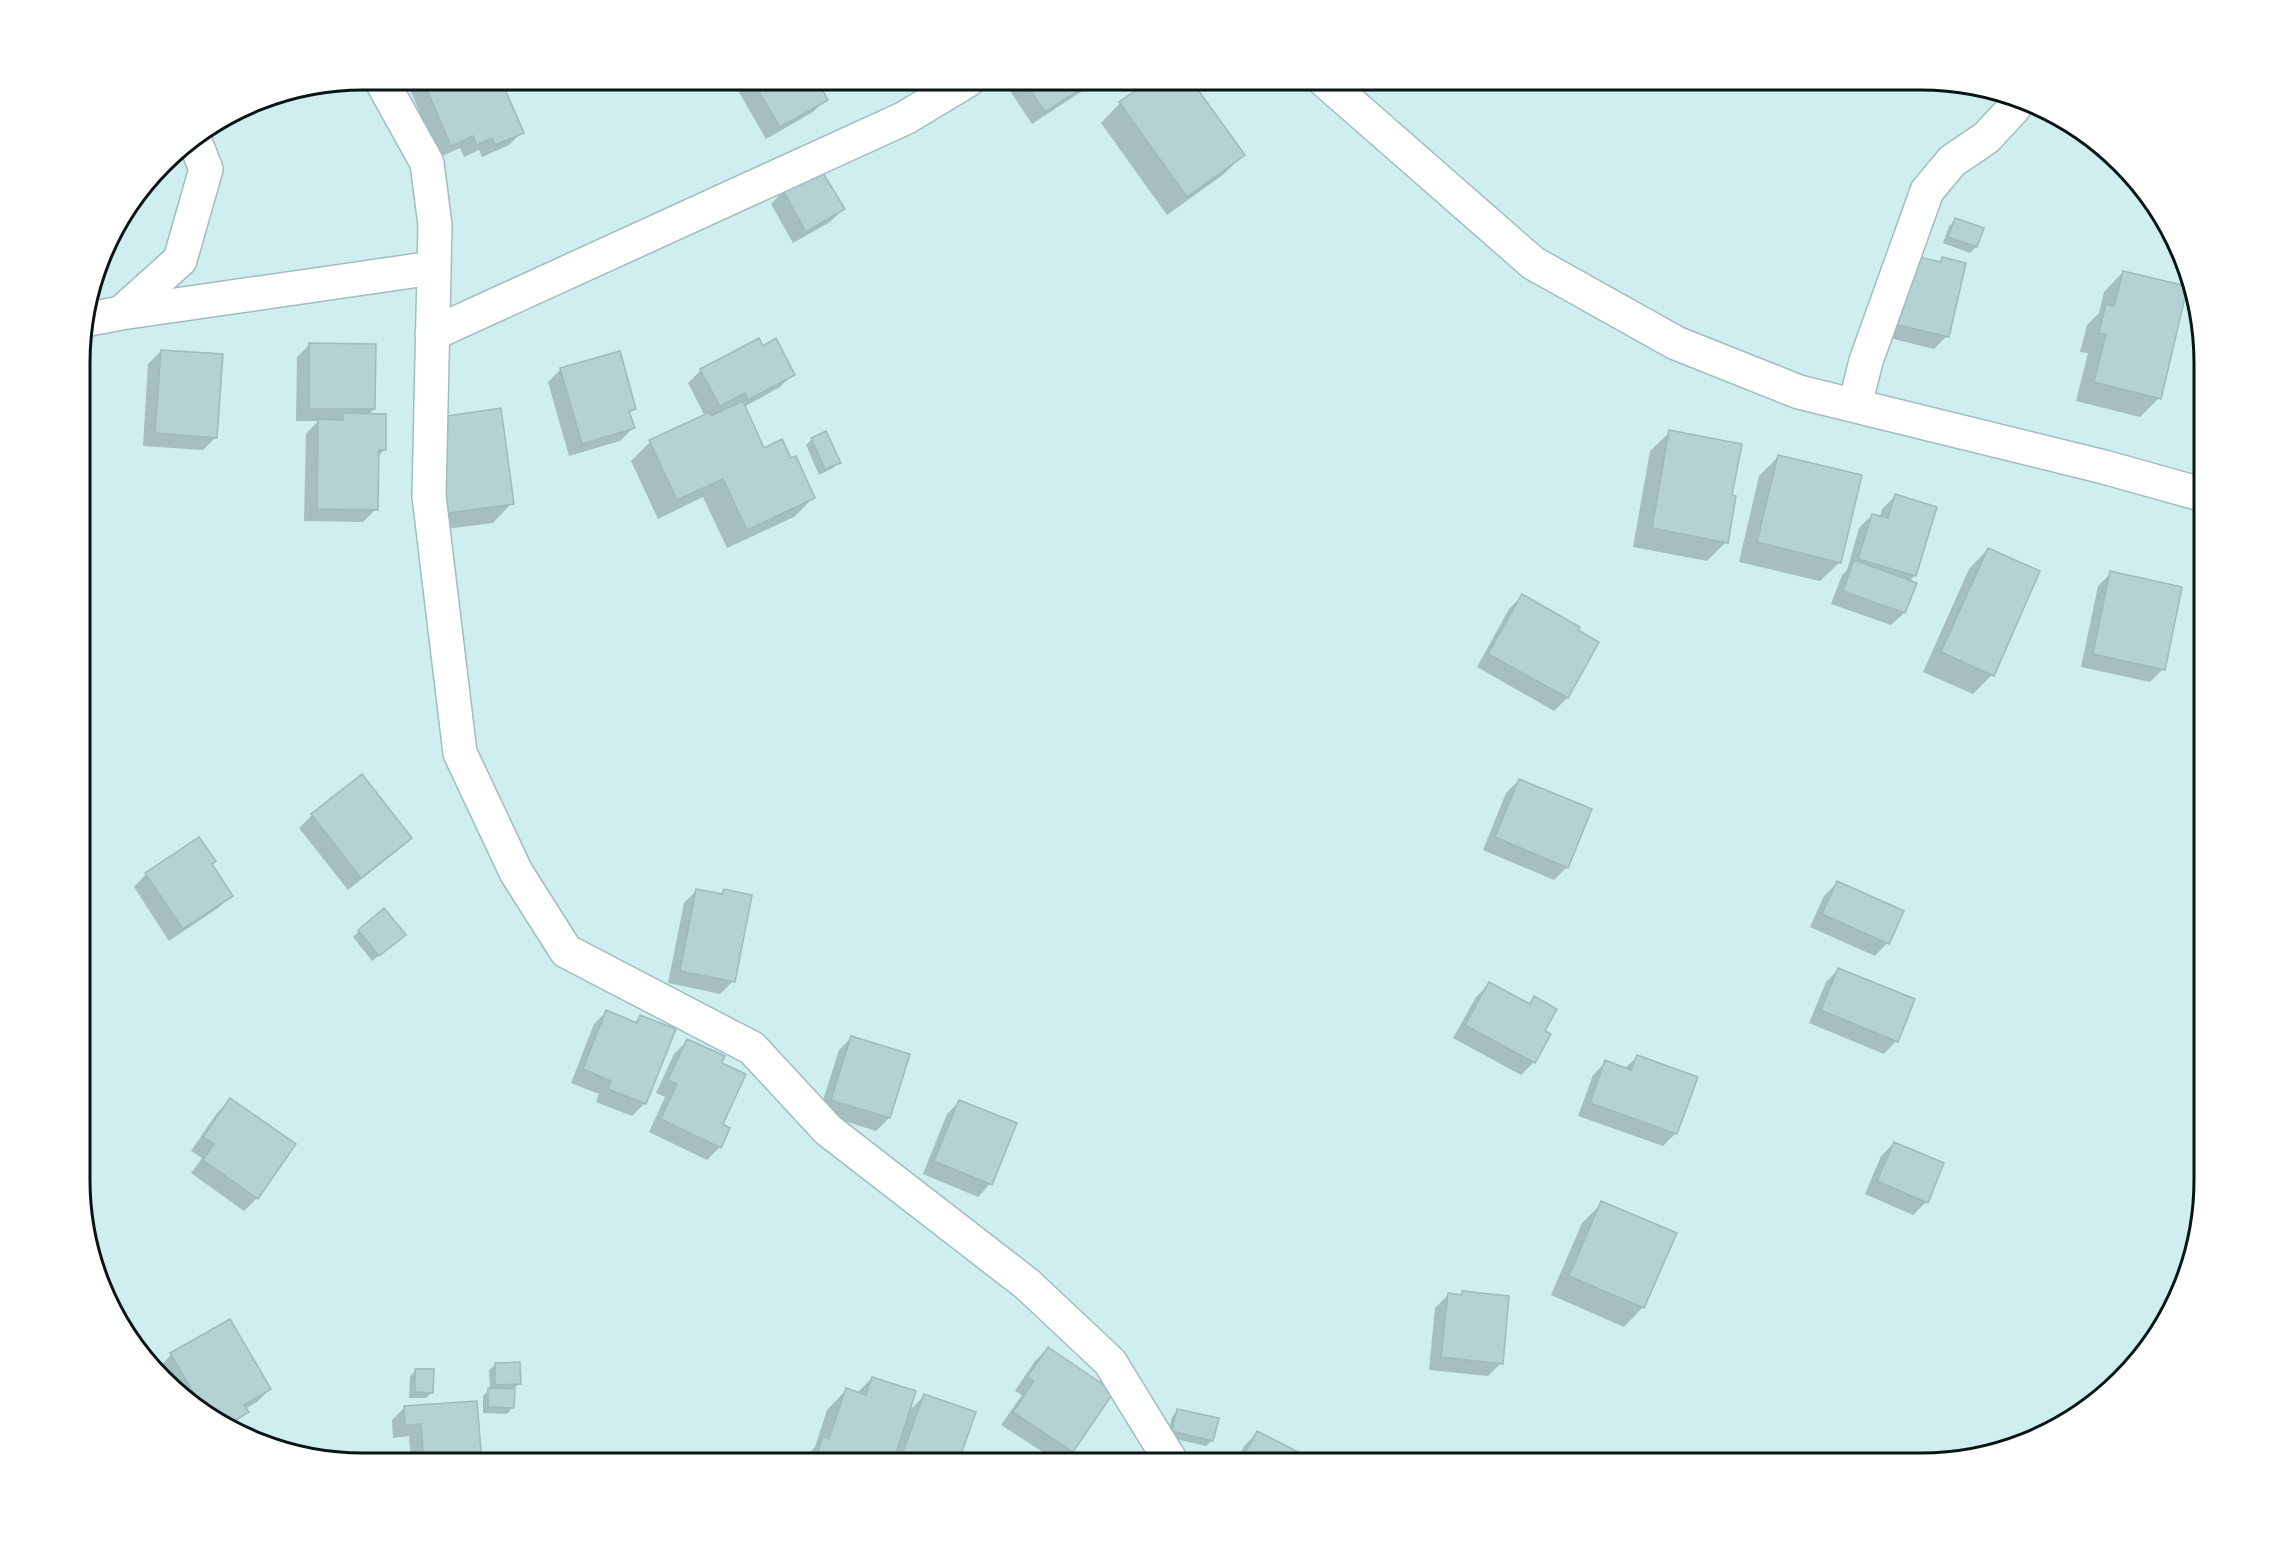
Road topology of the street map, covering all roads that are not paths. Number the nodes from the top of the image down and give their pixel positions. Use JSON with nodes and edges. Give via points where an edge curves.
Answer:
{"nodes":[{"id":1,"x":387,"y":90,"type":"edge"},
{"id":2,"x":951,"y":90,"type":"edge"},
{"id":3,"x":1335,"y":90,"type":"edge"},
{"id":4,"x":2014,"y":106,"type":"edge"},
{"id":5,"x":197,"y":146,"type":"edge"},
{"id":6,"x":433,"y":268,"type":"junction"},
{"id":7,"x":121,"y":313,"type":"junction"},
{"id":8,"x":93,"y":318,"type":"edge"},
{"id":9,"x":432,"y":334,"type":"junction"},
{"id":10,"x":1855,"y":405,"type":"junction"},
{"id":11,"x":2194,"y":492,"type":"edge"},
{"id":12,"x":1166,"y":1453,"type":"edge"}],
"edges":[{"from":1,"to":6,"type":"street","via":[[427,163],[435,225]]},
{"from":2,"to":9,"type":"street","via":[[905,118]]},
{"from":3,"to":10,"type":"street","via":[[1533,264],[1676,343],[1799,392]]},
{"from":4,"to":10,"type":"street","via":[[1986,138],[1952,161],[1927,192],[1866,361]]},
{"from":5,"to":7,"type":"street","via":[[206,169],[180,260]]},
{"from":6,"to":7,"type":"street"},
{"from":6,"to":9,"type":"street"},
{"from":7,"to":8,"type":"street"},
{"from":9,"to":12,"type":"street","via":[[429,496],[460,753],[516,872],[566,951],[752,1048],[828,1130],[1028,1284],[1110,1362]]},
{"from":10,"to":11,"type":"street"}]}
